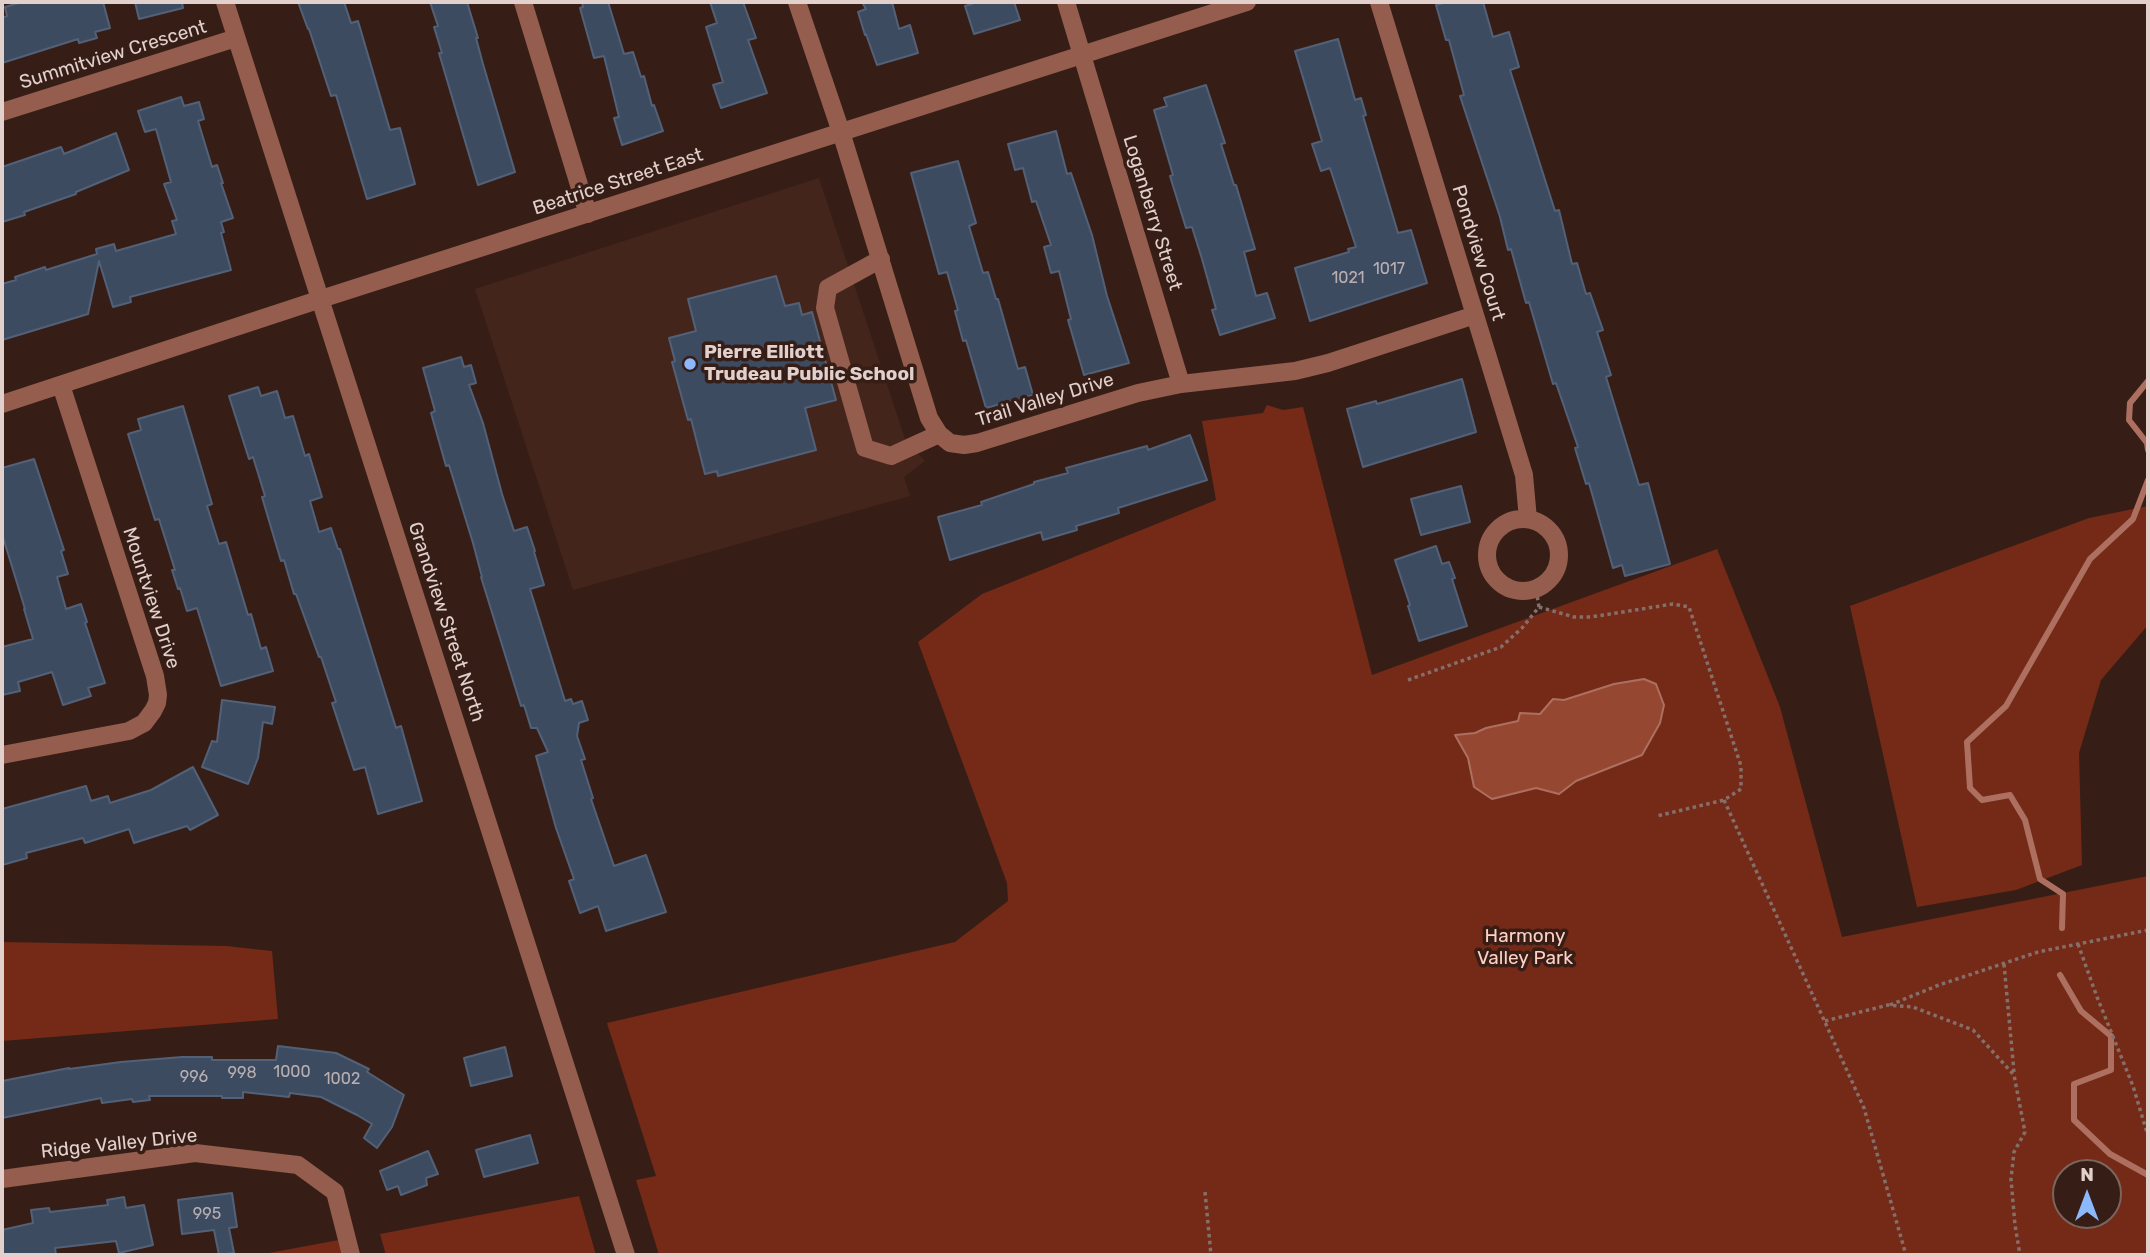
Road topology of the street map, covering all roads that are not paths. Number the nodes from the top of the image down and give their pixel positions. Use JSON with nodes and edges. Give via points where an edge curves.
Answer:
{"nodes":[{"id":1,"x":225,"y":2,"type":"edge"},
{"id":2,"x":523,"y":2,"type":"edge"},
{"id":3,"x":797,"y":2,"type":"edge"},
{"id":4,"x":1066,"y":2,"type":"edge"},
{"id":5,"x":1247,"y":2,"type":"edge"},
{"id":6,"x":1379,"y":2,"type":"edge"},
{"id":7,"x":236,"y":38,"type":"junction"},
{"id":8,"x":1083,"y":54,"type":"junction"},
{"id":9,"x":2,"y":112,"type":"edge"},
{"id":10,"x":841,"y":132,"type":"junction"},
{"id":11,"x":588,"y":214,"type":"junction"},
{"id":12,"x":881,"y":258,"type":"junction"},
{"id":13,"x":321,"y":299,"type":"junction"},
{"id":14,"x":1475,"y":315,"type":"junction"},
{"id":15,"x":1181,"y":384,"type":"junction"},
{"id":16,"x":61,"y":385,"type":"junction"},
{"id":17,"x":2,"y":404,"type":"edge"},
{"id":18,"x":939,"y":434,"type":"junction"},
{"id":19,"x":1528,"y":519,"type":"junction"},
{"id":20,"x":2,"y":755,"type":"edge"},
{"id":21,"x":2,"y":1179,"type":"edge"},
{"id":22,"x":351,"y":1255,"type":"edge"},
{"id":23,"x":626,"y":1255,"type":"edge"}],
"edges":[{"from":1,"to":7,"type":"street","name":"Grandview Street North"},
{"from":2,"to":11,"type":"street"},
{"from":3,"to":10,"type":"street"},
{"from":4,"to":8,"type":"street","name":"Loganberry Street"},
{"from":5,"to":8,"type":"street","name":"Beatrice Street East"},
{"from":6,"to":14,"type":"street","name":"Pondview Court"},
{"from":7,"to":9,"type":"street","name":"Summitview Crescent"},
{"from":7,"to":13,"type":"street","name":"Grandview Street North"},
{"from":8,"to":10,"type":"street","name":"Beatrice Street East"},
{"from":8,"to":15,"type":"street","name":"Loganberry Street"},
{"from":10,"to":11,"type":"street","name":"Beatrice Street East"},
{"from":10,"to":12,"type":"street"},
{"from":11,"to":13,"type":"street","name":"Beatrice Street East"},
{"from":12,"to":18,"type":"street","via":[[929,418]]},
{"from":12,"to":18,"type":"street","via":[[828,288],[825,309],[865,448],[891,456]]},
{"from":13,"to":16,"type":"street","name":"Beatrice Street East"},
{"from":13,"to":23,"type":"street","name":"Grandview Street North"},
{"from":14,"to":15,"type":"street","name":"Trail Valley Drive","via":[[1295,371]]},
{"from":14,"to":19,"type":"street","name":"Pondview Court","via":[[1524,475]]},
{"from":15,"to":18,"type":"street","name":"Trail Valley Drive","via":[[977,443],[950,443]]},
{"from":16,"to":17,"type":"street","name":"Beatrice Street East"},
{"from":16,"to":20,"type":"street","name":"Mountview Drive","via":[[155,676],[157,703],[149,718],[129,731]]},
{"from":19,"to":19,"type":"street","via":[[1503,525],[1488,545],[1495,579],[1518,592],[1547,582],[1559,560],[1558,547],[1548,530]]},
{"from":21,"to":22,"type":"street","name":"Ridge Valley Drive","via":[[195,1153],[298,1165],[335,1192]]}]}
